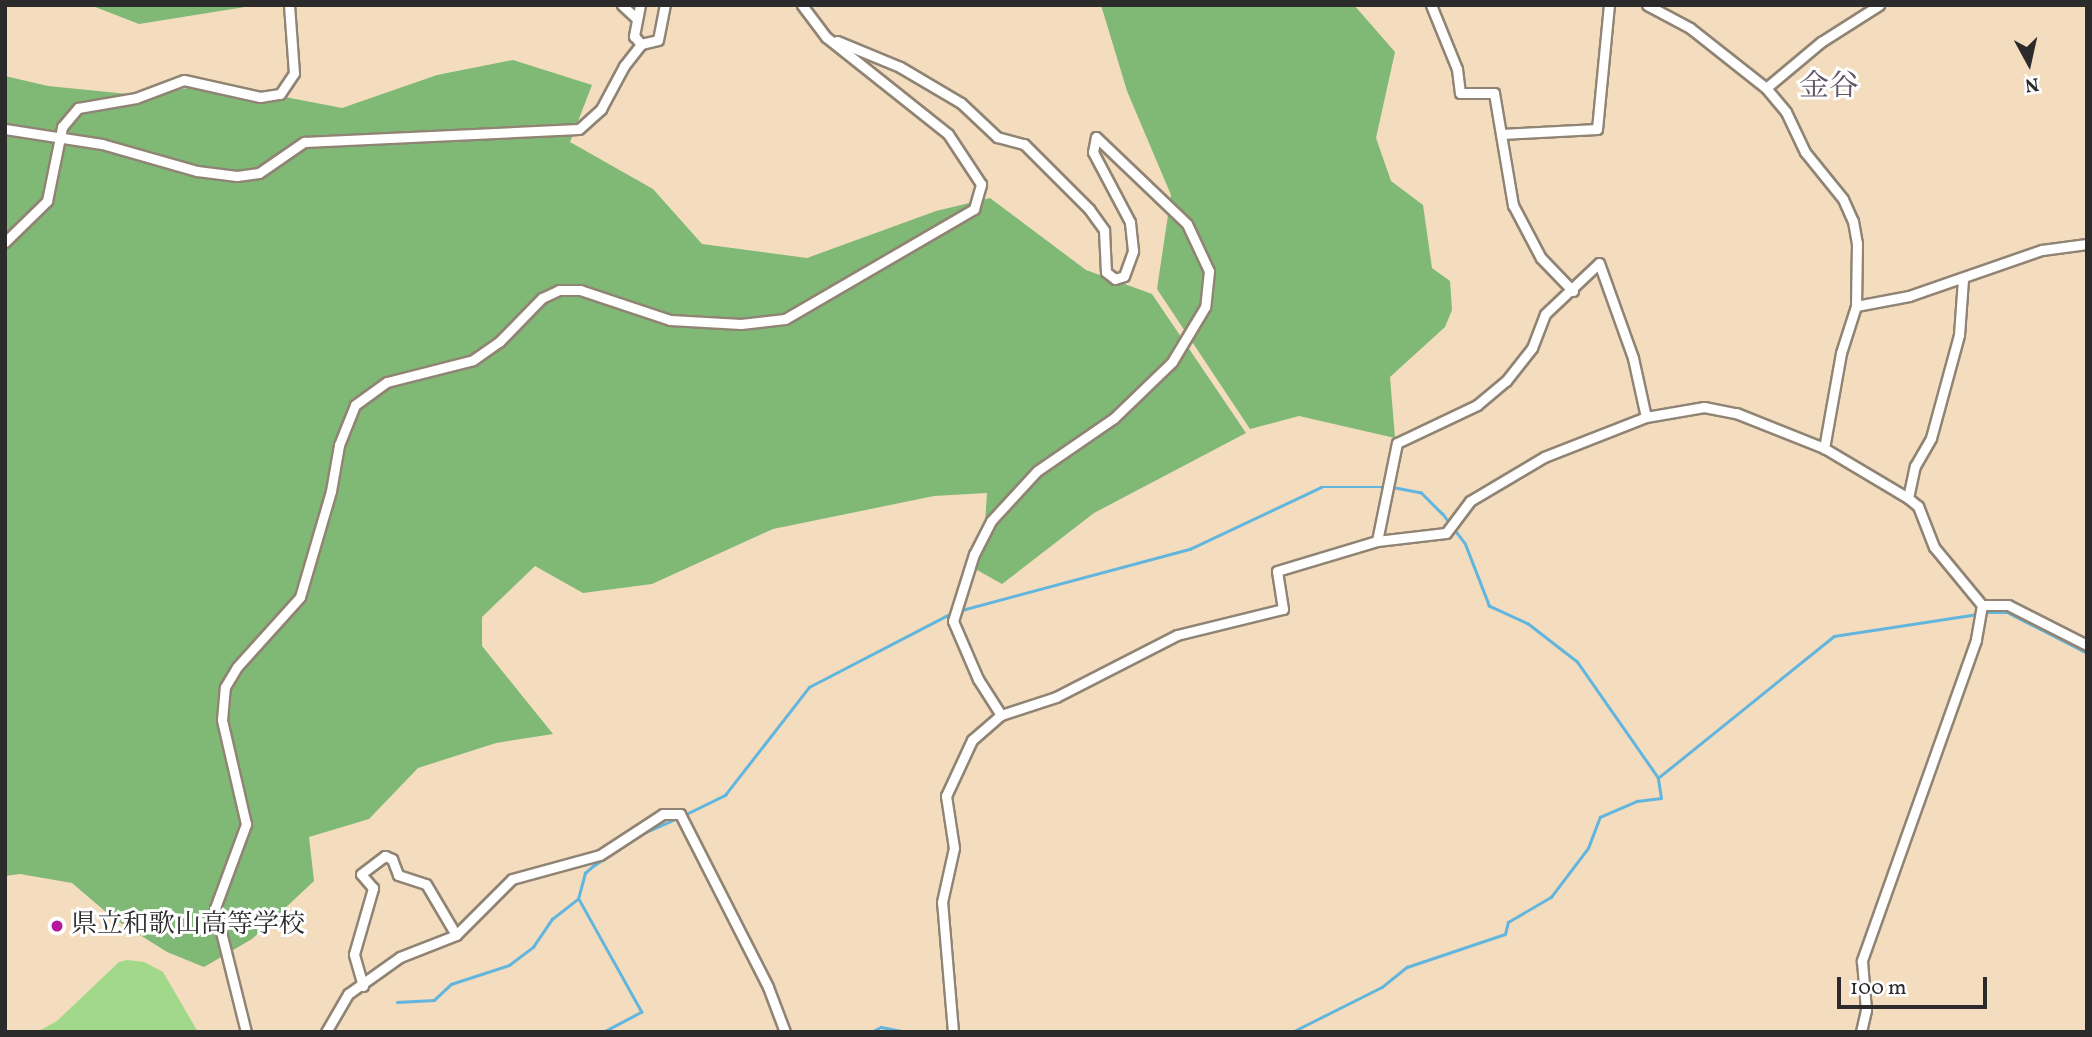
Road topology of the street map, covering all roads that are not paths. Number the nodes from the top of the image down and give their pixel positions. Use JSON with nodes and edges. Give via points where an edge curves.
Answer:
{"nodes":[{"id":1,"x":289,"y":5,"type":"edge"},
{"id":2,"x":622,"y":5,"type":"edge"},
{"id":3,"x":640,"y":5,"type":"edge"},
{"id":4,"x":665,"y":5,"type":"edge"},
{"id":5,"x":802,"y":5,"type":"edge"},
{"id":6,"x":1431,"y":5,"type":"edge"},
{"id":7,"x":1609,"y":5,"type":"edge"},
{"id":8,"x":1647,"y":5,"type":"edge"},
{"id":9,"x":1879,"y":5,"type":"edge"},
{"id":10,"x":636,"y":18,"type":"junction"},
{"id":11,"x":826,"y":37,"type":"junction"},
{"id":12,"x":641,"y":44,"type":"junction"},
{"id":13,"x":1766,"y":88,"type":"junction"},
{"id":14,"x":5,"y":130,"type":"edge"},
{"id":15,"x":1501,"y":134,"type":"junction"},
{"id":16,"x":60,"y":140,"type":"junction"},
{"id":17,"x":5,"y":242,"type":"edge"},
{"id":18,"x":2087,"y":244,"type":"edge"},
{"id":19,"x":1963,"y":279,"type":"junction"},
{"id":20,"x":1573,"y":291,"type":"junction"},
{"id":21,"x":1856,"y":306,"type":"junction"},
{"id":22,"x":1646,"y":417,"type":"junction"},
{"id":23,"x":1824,"y":448,"type":"junction"},
{"id":24,"x":1908,"y":498,"type":"junction"},
{"id":25,"x":1377,"y":541,"type":"junction"},
{"id":26,"x":1982,"y":605,"type":"junction"},
{"id":27,"x":2087,"y":645,"type":"edge"},
{"id":28,"x":1001,"y":715,"type":"junction"},
{"id":29,"x":456,"y":935,"type":"junction"},
{"id":30,"x":363,"y":986,"type":"junction"},
{"id":31,"x":246,"y":1032,"type":"edge"},
{"id":32,"x":326,"y":1032,"type":"edge"},
{"id":33,"x":785,"y":1032,"type":"edge"},
{"id":34,"x":953,"y":1032,"type":"edge"},
{"id":35,"x":1861,"y":1032,"type":"edge"}],
"edges":[{"from":1,"to":16,"type":"street","via":[[294,73],[281,94],[260,97],[184,80],[136,98],[90,102],[68,116]]},
{"from":2,"to":10,"type":"street"},
{"from":3,"to":10,"type":"street"},
{"from":4,"to":12,"type":"street","via":[[658,40]]},
{"from":5,"to":11,"type":"street"},
{"from":6,"to":15,"type":"street","via":[[1457,69],[1460,93],[1494,93]]},
{"from":7,"to":15,"type":"street","via":[[1597,129]]},
{"from":8,"to":13,"type":"street","via":[[1690,28]]},
{"from":9,"to":13,"type":"street","via":[[1821,42]]},
{"from":10,"to":12,"type":"street","via":[[634,36]]},
{"from":11,"to":28,"type":"street","via":[[900,67],[961,103],[998,137],[1024,144],[1104,230],[1106,272],[1115,279],[1124,276],[1133,251],[1130,222],[1093,152],[1096,137],[1187,224],[1209,271],[1205,307],[1172,362],[1114,418],[1028,480],[991,521],[974,554],[953,621],[978,679]]},
{"from":11,"to":31,"type":"street","via":[[948,134],[981,184],[974,209],[785,319],[741,324],[670,320],[580,290],[559,290],[542,298],[499,342],[473,360],[387,382],[355,405],[342,434],[300,597],[285,620],[237,667],[225,687],[222,720],[246,824],[215,908]]},
{"from":12,"to":16,"type":"street","via":[[601,109],[579,129],[304,142],[259,173],[237,176],[197,172],[102,144]]},
{"from":13,"to":21,"type":"street","via":[[1786,112],[1805,152],[1843,199],[1853,221]]},
{"from":14,"to":16,"type":"street"},
{"from":15,"to":20,"type":"street","via":[[1513,205],[1541,258]]},
{"from":16,"to":17,"type":"street","via":[[47,201]]},
{"from":18,"to":19,"type":"street","via":[[2017,257]]},
{"from":19,"to":21,"type":"street","via":[[1873,306]]},
{"from":19,"to":24,"type":"street","via":[[1959,335],[1931,438],[1915,466]]},
{"from":20,"to":22,"type":"street","via":[[1600,264],[1633,358]]},
{"from":20,"to":25,"type":"street","via":[[1545,314],[1532,348],[1506,382],[1453,418],[1397,443]]},
{"from":21,"to":23,"type":"street","via":[[1841,353]]},
{"from":22,"to":23,"type":"street","via":[[1704,407]]},
{"from":22,"to":25,"type":"street","via":[[1544,457],[1470,502],[1446,533]]},
{"from":23,"to":24,"type":"street"},
{"from":24,"to":26,"type":"street","via":[[1918,506],[1934,547]]},
{"from":25,"to":28,"type":"street","via":[[1277,571],[1283,609],[1177,635],[1056,697]]},
{"from":26,"to":27,"type":"street","via":[[2008,605]]},
{"from":26,"to":35,"type":"street","via":[[1976,640],[1862,961],[1866,1010]]},
{"from":28,"to":34,"type":"street","via":[[972,740],[946,796],[954,848],[942,902]]},
{"from":29,"to":30,"type":"street","via":[[400,957]]},
{"from":29,"to":30,"type":"street","via":[[426,884],[398,875],[392,859],[385,856],[361,874],[373,888],[354,954]]},
{"from":29,"to":33,"type":"street","via":[[512,879],[600,855],[663,814],[680,814],[768,988]]},
{"from":30,"to":32,"type":"street","via":[[338,1004]]}]}
